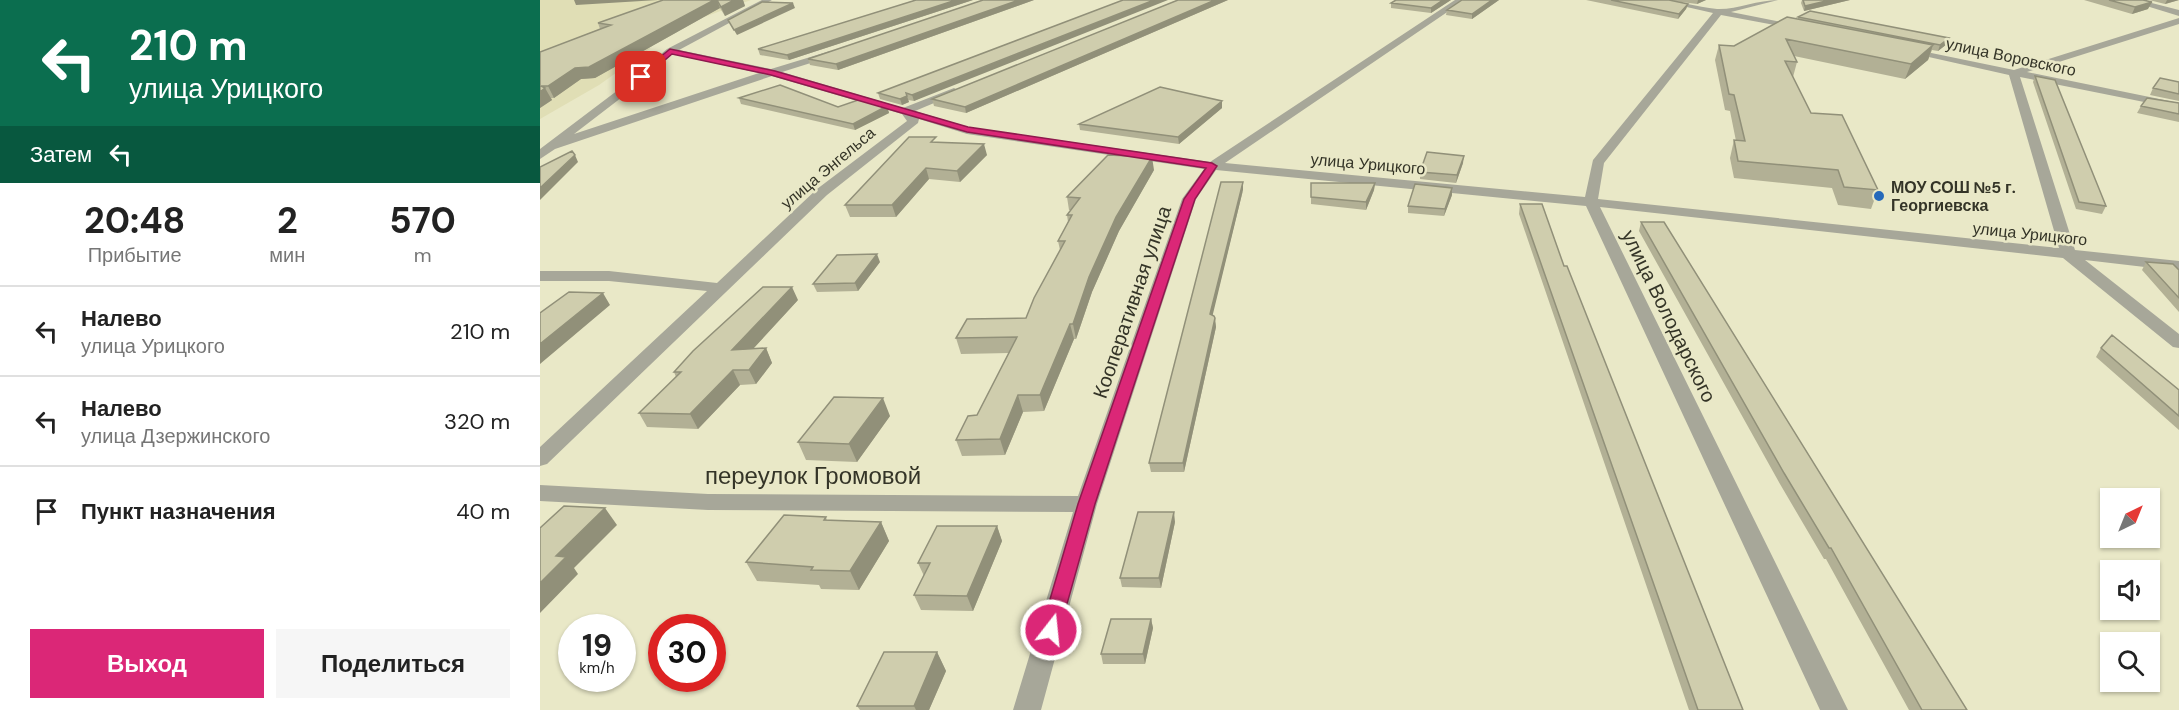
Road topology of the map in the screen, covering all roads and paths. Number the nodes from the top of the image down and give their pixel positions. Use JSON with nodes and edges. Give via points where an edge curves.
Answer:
{"nodes":[{"id":1,"x":768,"y":0,"type":"edge"},
{"id":2,"x":1461,"y":0,"type":"edge"},
{"id":3,"x":1660,"y":0,"type":"edge"},
{"id":4,"x":1774,"y":0,"type":"edge"},
{"id":5,"x":2131,"y":0,"type":"edge"},
{"id":6,"x":1719,"y":12,"type":"junction"},
{"id":7,"x":2179,"y":13,"type":"edge"},
{"id":8,"x":2179,"y":21,"type":"edge"},
{"id":9,"x":1810,"y":31,"type":"edge"},
{"id":10,"x":1901,"y":49,"type":"edge"},
{"id":11,"x":670,"y":51,"type":"junction"},
{"id":12,"x":838,"y":51,"type":"edge"},
{"id":13,"x":773,"y":73,"type":"junction"},
{"id":14,"x":2014,"y":73,"type":"junction"},
{"id":15,"x":967,"y":86,"type":"edge"},
{"id":16,"x":2179,"y":106,"type":"edge"},
{"id":17,"x":904,"y":111,"type":"junction"},
{"id":18,"x":553,"y":146,"type":"junction"},
{"id":19,"x":540,"y":155,"type":"edge"},
{"id":20,"x":1212,"y":166,"type":"junction"},
{"id":21,"x":1591,"y":202,"type":"junction"},
{"id":22,"x":2069,"y":255,"type":"junction"},
{"id":23,"x":2179,"y":266,"type":"edge"},
{"id":24,"x":540,"y":276,"type":"edge"},
{"id":25,"x":721,"y":288,"type":"junction"},
{"id":26,"x":2179,"y":343,"type":"edge"},
{"id":27,"x":540,"y":459,"type":"edge"},
{"id":28,"x":540,"y":493,"type":"edge"},
{"id":29,"x":1086,"y":504,"type":"junction"},
{"id":30,"x":1027,"y":710,"type":"edge"},
{"id":31,"x":1834,"y":710,"type":"edge"}],
"edges":[{"from":1,"to":11,"type":"street"},
{"from":2,"to":20,"type":"street","name":"Кооперативная улица"},
{"from":3,"to":6,"type":"street"},
{"from":4,"to":6,"type":"street"},
{"from":5,"to":7,"type":"street"},
{"from":6,"to":9,"type":"street"},
{"from":6,"to":21,"type":"street","via":[[1598,163]]},
{"from":8,"to":14,"type":"street"},
{"from":10,"to":14,"type":"street","name":"улица Воровского"},
{"from":11,"to":13,"type":"street","name":"улица Урицкого"},
{"from":11,"to":18,"type":"street"},
{"from":12,"to":13,"type":"street"},
{"from":13,"to":17,"type":"street","name":"улица Урицкого"},
{"from":13,"to":18,"type":"street"},
{"from":14,"to":16,"type":"street","name":"улица Воровского"},
{"from":14,"to":22,"type":"street"},
{"from":15,"to":17,"type":"street"},
{"from":17,"to":20,"type":"street","name":"улица Урицкого","via":[[967,130]]},
{"from":17,"to":25,"type":"street","name":"улица Энгельса","via":[[914,121],[822,192]]},
{"from":18,"to":19,"type":"street"},
{"from":20,"to":21,"type":"street","name":"улица Урицкого"},
{"from":20,"to":29,"type":"street","name":"Кооперативная улица","via":[[1190,199]]},
{"from":21,"to":22,"type":"street","name":"улица Урицкого"},
{"from":21,"to":31,"type":"street","name":"улица Володарского"},
{"from":22,"to":23,"type":"street","name":"улица Урицкого"},
{"from":22,"to":26,"type":"street"},
{"from":24,"to":25,"type":"street","via":[[609,276]]},
{"from":25,"to":27,"type":"street","name":"улица Энгельса"},
{"from":28,"to":29,"type":"street","name":"переулок Громовой","via":[[719,502]]},
{"from":29,"to":30,"type":"street","name":"Кооперативная улица"}]}
